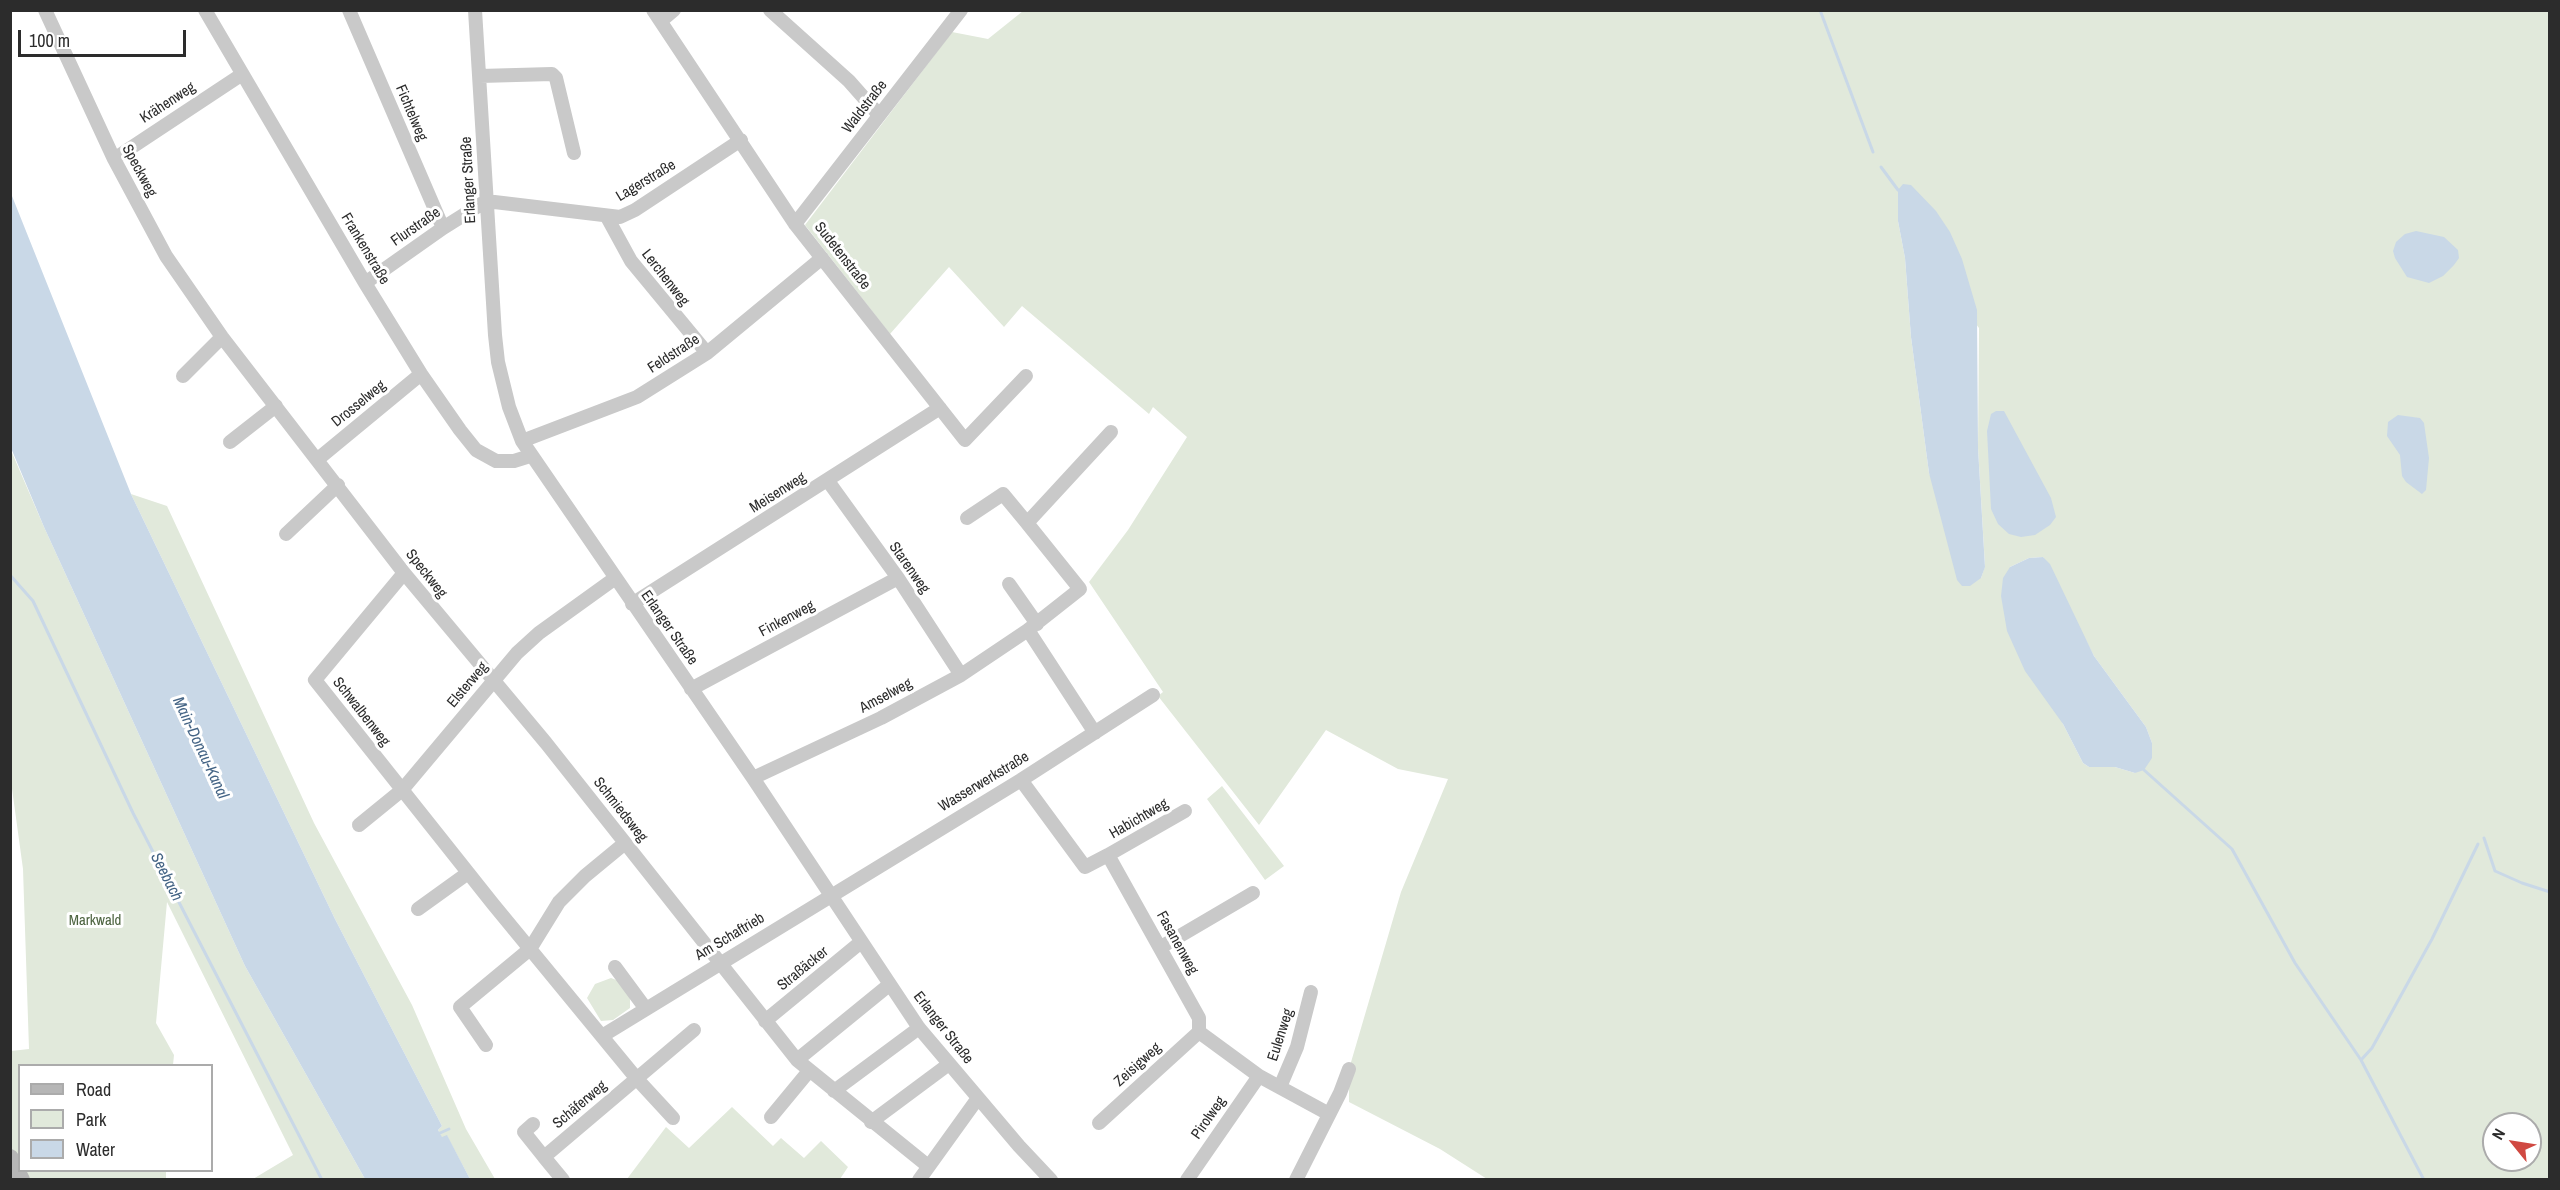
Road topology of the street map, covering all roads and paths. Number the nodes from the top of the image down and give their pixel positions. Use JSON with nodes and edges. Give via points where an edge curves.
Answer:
{"nodes":[{"id":1,"x":45,"y":10,"type":"edge"},
{"id":2,"x":205,"y":10,"type":"edge"},
{"id":3,"x":350,"y":10,"type":"edge"},
{"id":4,"x":475,"y":10,"type":"edge"},
{"id":5,"x":674,"y":10,"type":"edge"},
{"id":6,"x":770,"y":10,"type":"edge"},
{"id":7,"x":961,"y":10,"type":"edge"},
{"id":8,"x":657,"y":16,"type":"edge"},
{"id":9,"x":241,"y":75,"type":"junction"},
{"id":10,"x":480,"y":76,"type":"junction"},
{"id":11,"x":879,"y":115,"type":"junction"},
{"id":12,"x":741,"y":140,"type":"junction"},
{"id":13,"x":574,"y":153,"type":"dead end"},
{"id":14,"x":114,"y":159,"type":"junction"},
{"id":15,"x":486,"y":201,"type":"junction"},
{"id":16,"x":607,"y":217,"type":"junction"},
{"id":17,"x":795,"y":224,"type":"junction"},
{"id":18,"x":442,"y":228,"type":"junction"},
{"id":19,"x":822,"y":258,"type":"junction"},
{"id":20,"x":365,"y":283,"type":"junction"},
{"id":21,"x":222,"y":337,"type":"junction"},
{"id":22,"x":707,"y":353,"type":"junction"},
{"id":23,"x":422,"y":374,"type":"junction"},
{"id":24,"x":183,"y":376,"type":"dead end"},
{"id":25,"x":1026,"y":376,"type":"dead end"},
{"id":26,"x":276,"y":406,"type":"junction"},
{"id":27,"x":940,"y":408,"type":"junction"},
{"id":28,"x":1111,"y":432,"type":"dead end"},
{"id":29,"x":522,"y":441,"type":"junction"},
{"id":30,"x":230,"y":442,"type":"dead end"},
{"id":31,"x":530,"y":456,"type":"junction"},
{"id":32,"x":318,"y":459,"type":"junction"},
{"id":33,"x":828,"y":481,"type":"junction"},
{"id":34,"x":338,"y":485,"type":"junction"},
{"id":35,"x":967,"y":518,"type":"dead end"},
{"id":36,"x":1027,"y":523,"type":"junction"},
{"id":37,"x":286,"y":534,"type":"dead end"},
{"id":38,"x":404,"y":573,"type":"junction"},
{"id":39,"x":898,"y":578,"type":"junction"},
{"id":40,"x":614,"y":579,"type":"junction"},
{"id":41,"x":1009,"y":584,"type":"dead end"},
{"id":42,"x":632,"y":604,"type":"junction"},
{"id":43,"x":1033,"y":627,"type":"junction"},
{"id":44,"x":961,"y":675,"type":"junction"},
{"id":45,"x":492,"y":681,"type":"junction"},
{"id":46,"x":691,"y":690,"type":"junction"},
{"id":47,"x":1153,"y":695,"type":"dead end"},
{"id":48,"x":1095,"y":733,"type":"junction"},
{"id":49,"x":753,"y":778,"type":"junction"},
{"id":50,"x":1021,"y":780,"type":"junction"},
{"id":51,"x":402,"y":790,"type":"junction"},
{"id":52,"x":1185,"y":811,"type":"dead end"},
{"id":53,"x":359,"y":825,"type":"dead end"},
{"id":54,"x":625,"y":843,"type":"junction"},
{"id":55,"x":1108,"y":855,"type":"junction"},
{"id":56,"x":468,"y":873,"type":"junction"},
{"id":57,"x":1253,"y":893,"type":"dead end"},
{"id":58,"x":832,"y":896,"type":"junction"},
{"id":59,"x":418,"y":909,"type":"dead end"},
{"id":60,"x":861,"y":942,"type":"junction"},
{"id":61,"x":1161,"y":947,"type":"junction"},
{"id":62,"x":530,"y":949,"type":"junction"},
{"id":63,"x":719,"y":962,"type":"junction"},
{"id":64,"x":615,"y":967,"type":"dead end"},
{"id":65,"x":889,"y":985,"type":"junction"},
{"id":66,"x":1311,"y":992,"type":"dead end"},
{"id":67,"x":646,"y":1009,"type":"junction"},
{"id":68,"x":765,"y":1021,"type":"junction"},
{"id":69,"x":919,"y":1028,"type":"junction"},
{"id":70,"x":694,"y":1030,"type":"dead end"},
{"id":71,"x":1199,"y":1032,"type":"junction"},
{"id":72,"x":602,"y":1036,"type":"junction"},
{"id":73,"x":486,"y":1045,"type":"dead end"},
{"id":74,"x":797,"y":1060,"type":"junction"},
{"id":75,"x":949,"y":1064,"type":"junction"},
{"id":76,"x":1348,"y":1069,"type":"dead end"},
{"id":77,"x":809,"y":1071,"type":"junction"},
{"id":78,"x":1259,"y":1076,"type":"junction"},
{"id":79,"x":637,"y":1079,"type":"junction"},
{"id":80,"x":1280,"y":1087,"type":"junction"},
{"id":81,"x":834,"y":1090,"type":"junction"},
{"id":82,"x":978,"y":1098,"type":"junction"},
{"id":83,"x":1329,"y":1114,"type":"junction"},
{"id":84,"x":771,"y":1117,"type":"dead end"},
{"id":85,"x":673,"y":1118,"type":"dead end"},
{"id":86,"x":871,"y":1122,"type":"junction"},
{"id":87,"x":1099,"y":1123,"type":"dead end"},
{"id":88,"x":533,"y":1124,"type":"dead end"},
{"id":89,"x":544,"y":1157,"type":"junction"},
{"id":90,"x":10,"y":1158,"type":"edge"},
{"id":91,"x":928,"y":1166,"type":"junction"},
{"id":92,"x":1037,"y":1174,"type":"edge"},
{"id":93,"x":21,"y":1179,"type":"edge"},
{"id":94,"x":563,"y":1179,"type":"edge"},
{"id":95,"x":919,"y":1179,"type":"edge"},
{"id":96,"x":1052,"y":1179,"type":"edge"},
{"id":97,"x":1187,"y":1179,"type":"edge"},
{"id":98,"x":1296,"y":1179,"type":"edge"}],
"edges":[{"from":1,"to":14,"type":"street","name":"Speckweg"},
{"from":2,"to":9,"type":"street","name":"Frankenstraße"},
{"from":3,"to":18,"type":"street","name":"Fichtelweg"},
{"from":4,"to":10,"type":"street","name":"Erlanger Straße"},
{"from":5,"to":8,"type":"street"},
{"from":6,"to":11,"type":"street","via":[[849,81]]},
{"from":7,"to":11,"type":"street","name":"Waldstraße"},
{"from":8,"to":12,"type":"street","name":"Sudetenstraße"},
{"from":9,"to":14,"type":"street","name":"Krähenweg"},
{"from":9,"to":20,"type":"street","name":"Frankenstraße"},
{"from":10,"to":13,"type":"street","via":[[552,74]]},
{"from":10,"to":15,"type":"street","name":"Erlanger Straße"},
{"from":11,"to":17,"type":"street","name":"Waldstraße"},
{"from":12,"to":16,"type":"street","name":"Lagerstraße","via":[[635,210]]},
{"from":12,"to":17,"type":"street","name":"Sudetenstraße"},
{"from":14,"to":21,"type":"street","name":"Speckweg","via":[[166,256]]},
{"from":15,"to":16,"type":"street","name":"Lagerstraße"},
{"from":15,"to":18,"type":"street","name":"Flurstraße"},
{"from":15,"to":29,"type":"street","name":"Erlanger Straße","via":[[498,362]]},
{"from":16,"to":22,"type":"street","name":"Lerchenweg","via":[[631,261]]},
{"from":17,"to":19,"type":"street","name":"Sudetenstraße"},
{"from":18,"to":20,"type":"street","name":"Flurstraße"},
{"from":19,"to":22,"type":"street","name":"Feldstraße"},
{"from":19,"to":27,"type":"street","name":"Sudetenstraße"},
{"from":20,"to":23,"type":"street","name":"Frankenstraße"},
{"from":21,"to":24,"type":"street"},
{"from":21,"to":26,"type":"street","name":"Speckweg"},
{"from":22,"to":29,"type":"street","name":"Feldstraße","via":[[637,397]]},
{"from":23,"to":31,"type":"street","name":"Frankenstraße","via":[[476,450],[496,461]]},
{"from":23,"to":32,"type":"street","name":"Drosselweg"},
{"from":25,"to":27,"type":"street","name":"Sudetenstraße","via":[[964,440]]},
{"from":26,"to":30,"type":"street"},
{"from":26,"to":32,"type":"street","name":"Speckweg"},
{"from":27,"to":33,"type":"street","name":"Meisenweg"},
{"from":28,"to":36,"type":"street"},
{"from":29,"to":31,"type":"street","name":"Erlanger Straße"},
{"from":31,"to":40,"type":"street","name":"Erlanger Straße"},
{"from":32,"to":34,"type":"street","name":"Speckweg"},
{"from":33,"to":39,"type":"street","name":"Starenweg"},
{"from":33,"to":42,"type":"street","name":"Meisenweg"},
{"from":34,"to":37,"type":"street"},
{"from":34,"to":38,"type":"street","name":"Speckweg"},
{"from":35,"to":36,"type":"street","name":"Amselweg","via":[[1003,494]]},
{"from":36,"to":43,"type":"street","name":"Amselweg","via":[[1080,589]]},
{"from":38,"to":45,"type":"street","name":"Speckweg"},
{"from":38,"to":51,"type":"street","name":"Schwalbenweg","via":[[315,680]]},
{"from":39,"to":44,"type":"street","name":"Starenweg"},
{"from":39,"to":46,"type":"street","name":"Finkenweg"},
{"from":40,"to":42,"type":"street","name":"Erlanger Straße"},
{"from":40,"to":45,"type":"street","name":"Elsterweg","via":[[539,633]]},
{"from":41,"to":43,"type":"street"},
{"from":42,"to":46,"type":"street","name":"Erlanger Straße"},
{"from":43,"to":44,"type":"street","name":"Amselweg"},
{"from":43,"to":48,"type":"street"},
{"from":44,"to":49,"type":"street","name":"Amselweg","via":[[881,718]]},
{"from":45,"to":51,"type":"street","name":"Elsterweg"},
{"from":45,"to":54,"type":"street","name":"Schmiedsweg"},
{"from":46,"to":49,"type":"street","name":"Erlanger Straße"},
{"from":47,"to":48,"type":"street","name":"Wasserwerkstraße"},
{"from":48,"to":50,"type":"street","name":"Wasserwerkstraße"},
{"from":49,"to":58,"type":"street","name":"Erlanger Straße"},
{"from":50,"to":55,"type":"street","via":[[1085,867]]},
{"from":50,"to":58,"type":"street","name":"Wasserwerkstraße"},
{"from":51,"to":53,"type":"street","name":"Elsterweg"},
{"from":51,"to":56,"type":"street","name":"Schwalbenweg"},
{"from":52,"to":55,"type":"street","name":"Habichtweg"},
{"from":54,"to":62,"type":"street","via":[[559,902]]},
{"from":54,"to":63,"type":"street","name":"Schmiedsweg"},
{"from":55,"to":61,"type":"street","name":"Fasanenweg"},
{"from":56,"to":59,"type":"street"},
{"from":56,"to":62,"type":"street","name":"Schwalbenweg"},
{"from":57,"to":61,"type":"street"},
{"from":58,"to":60,"type":"street","name":"Erlanger Straße"},
{"from":58,"to":63,"type":"street","name":"Am Schaftrieb"},
{"from":60,"to":65,"type":"street","name":"Erlanger Straße"},
{"from":60,"to":68,"type":"street","name":"Straßäcker"},
{"from":61,"to":71,"type":"street","name":"Fasanenweg","via":[[1199,1018]]},
{"from":62,"to":72,"type":"street","name":"Schwalbenweg"},
{"from":62,"to":73,"type":"street","via":[[460,1007]]},
{"from":63,"to":67,"type":"street","name":"Am Schaftrieb"},
{"from":63,"to":68,"type":"street"},
{"from":64,"to":67,"type":"street"},
{"from":65,"to":69,"type":"street","name":"Erlanger Straße"},
{"from":65,"to":74,"type":"street"},
{"from":66,"to":80,"type":"street","name":"Eulenweg","via":[[1297,1047]]},
{"from":67,"to":72,"type":"street","name":"Am Schaftrieb"},
{"from":68,"to":74,"type":"street"},
{"from":69,"to":75,"type":"street","name":"Erlanger Straße"},
{"from":69,"to":81,"type":"street"},
{"from":70,"to":79,"type":"street","name":"Schäferweg"},
{"from":71,"to":78,"type":"street"},
{"from":71,"to":87,"type":"street","name":"Zeisigweg"},
{"from":72,"to":79,"type":"street"},
{"from":74,"to":77,"type":"street"},
{"from":75,"to":82,"type":"street","name":"Erlanger Straße"},
{"from":75,"to":86,"type":"street"},
{"from":76,"to":83,"type":"street"},
{"from":77,"to":81,"type":"street"},
{"from":77,"to":84,"type":"street"},
{"from":78,"to":80,"type":"street"},
{"from":78,"to":97,"type":"street","name":"Pirolweg"},
{"from":79,"to":85,"type":"street"},
{"from":79,"to":89,"type":"street","name":"Schäferweg"},
{"from":80,"to":83,"type":"street"},
{"from":81,"to":86,"type":"street"},
{"from":82,"to":91,"type":"street"},
{"from":82,"to":92,"type":"street","name":"Erlanger Straße"},
{"from":83,"to":98,"type":"street"},
{"from":86,"to":91,"type":"street"},
{"from":88,"to":89,"type":"street","name":"Schäferweg","via":[[524,1132]]},
{"from":89,"to":94,"type":"street","name":"Schäferweg"},
{"from":90,"to":93,"type":"street"},
{"from":91,"to":95,"type":"street"},
{"from":92,"to":96,"type":"street","name":"Erlanger Straße"}]}
